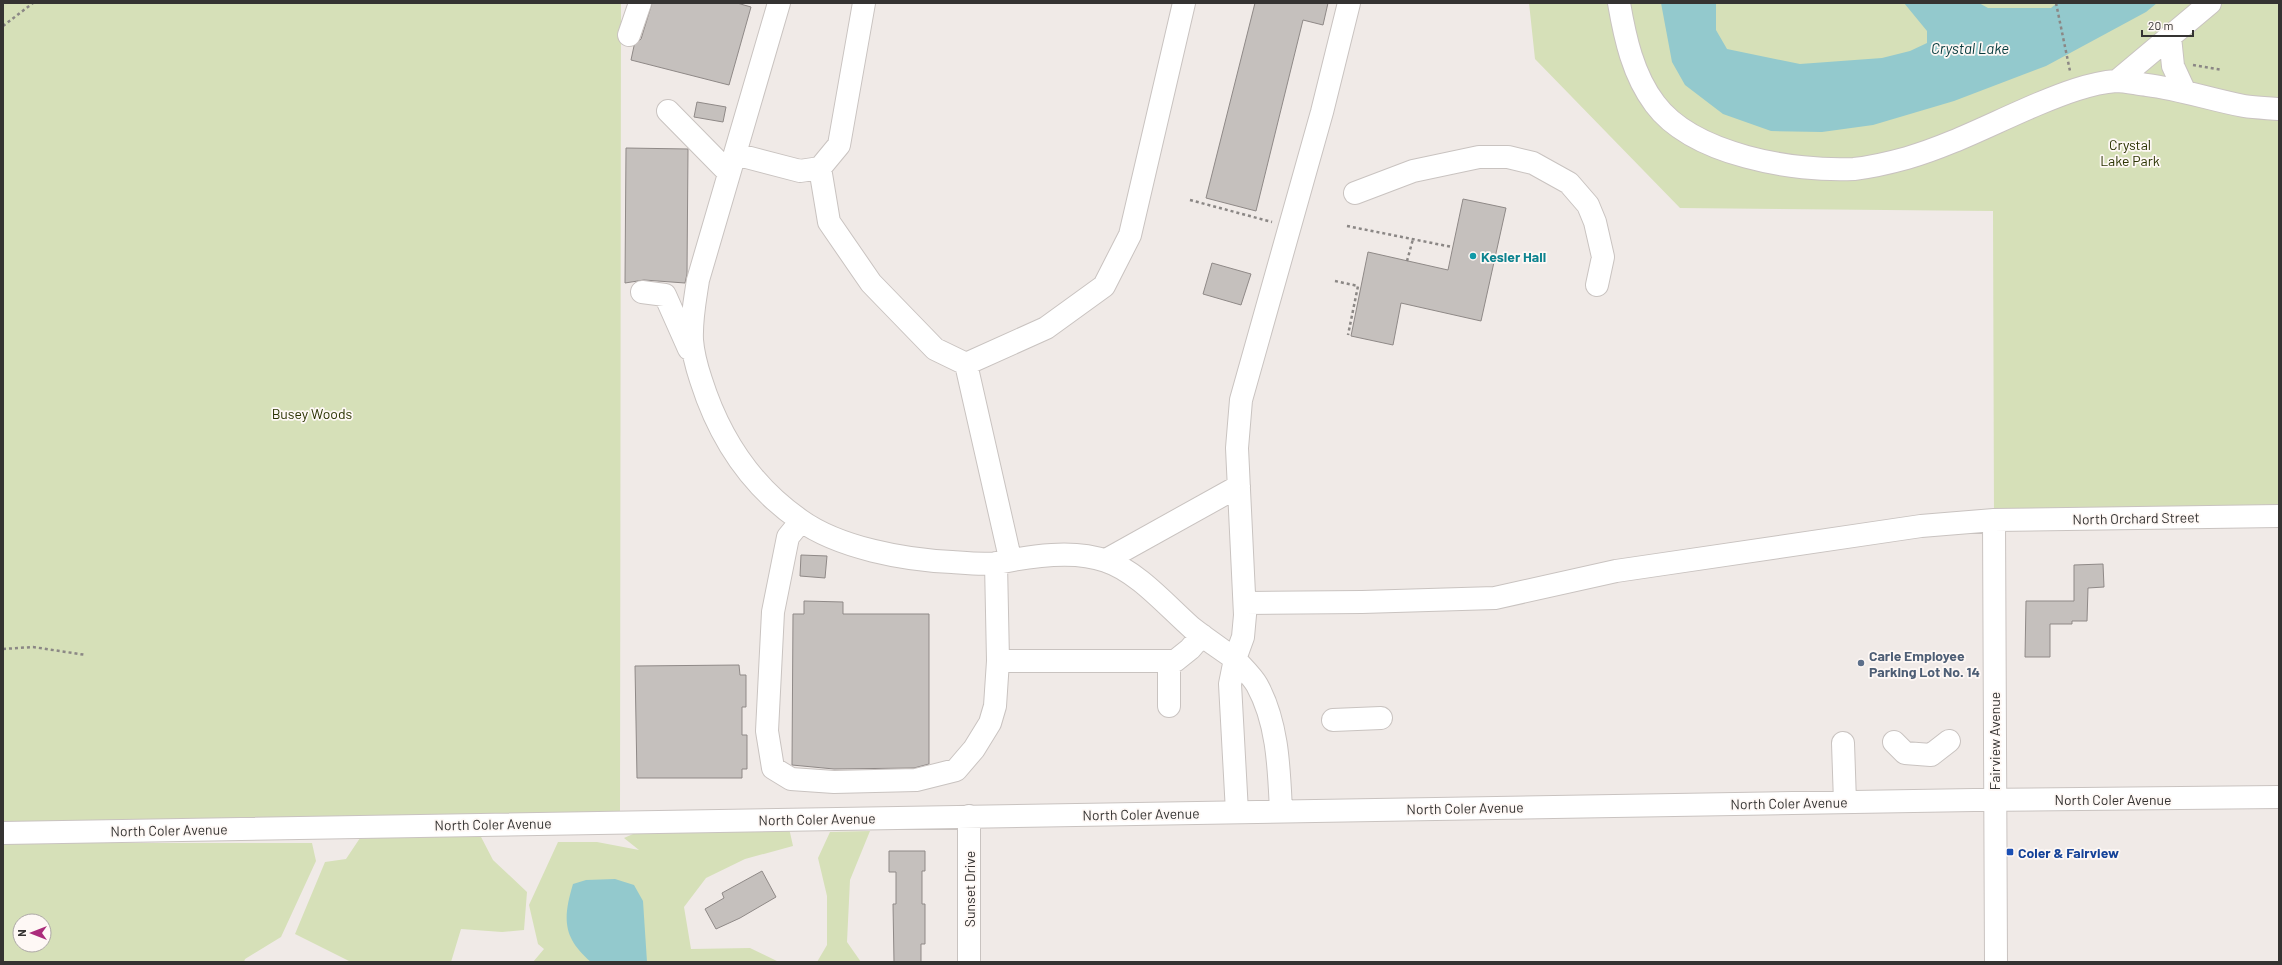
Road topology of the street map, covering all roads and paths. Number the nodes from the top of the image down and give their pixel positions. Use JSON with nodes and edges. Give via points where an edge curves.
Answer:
{"nodes":[{"id":1,"x":34,"y":3,"type":"edge"},
{"id":2,"x":640,"y":3,"type":"edge"},
{"id":3,"x":778,"y":3,"type":"edge"},
{"id":4,"x":864,"y":3,"type":"edge"},
{"id":5,"x":1184,"y":3,"type":"edge"},
{"id":6,"x":1349,"y":3,"type":"edge"},
{"id":7,"x":1619,"y":3,"type":"edge"},
{"id":8,"x":2056,"y":3,"type":"edge"},
{"id":9,"x":2210,"y":3,"type":"edge"},
{"id":10,"x":3,"y":26,"type":"edge"},
{"id":11,"x":630,"y":34,"type":"dead end"},
{"id":12,"x":2170,"y":36,"type":"junction"},
{"id":13,"x":2173,"y":62,"type":"junction"},
{"id":14,"x":2070,"y":70,"type":"dead end"},
{"id":15,"x":2222,"y":70,"type":"dead end"},
{"id":16,"x":2117,"y":81,"type":"junction"},
{"id":17,"x":2185,"y":92,"type":"junction"},
{"id":18,"x":2279,"y":109,"type":"edge"},
{"id":19,"x":668,"y":111,"type":"dead end"},
{"id":20,"x":732,"y":163,"type":"junction"},
{"id":21,"x":820,"y":168,"type":"junction"},
{"id":22,"x":1355,"y":193,"type":"dead end"},
{"id":23,"x":1190,"y":200,"type":"dead end"},
{"id":24,"x":1348,"y":226,"type":"dead end"},
{"id":25,"x":1290,"y":227,"type":"junction"},
{"id":26,"x":1413,"y":239,"type":"junction"},
{"id":27,"x":1452,"y":247,"type":"dead end"},
{"id":28,"x":1407,"y":261,"type":"dead end"},
{"id":29,"x":698,"y":280,"type":"junction"},
{"id":30,"x":1335,"y":281,"type":"dead end"},
{"id":31,"x":1597,"y":285,"type":"dead end"},
{"id":32,"x":642,"y":292,"type":"dead end"},
{"id":33,"x":665,"y":295,"type":"junction"},
{"id":34,"x":1348,"y":335,"type":"dead end"},
{"id":35,"x":966,"y":364,"type":"junction"},
{"id":36,"x":699,"y":372,"type":"junction"},
{"id":37,"x":1239,"y":486,"type":"junction"},
{"id":38,"x":2279,"y":516,"type":"edge"},
{"id":39,"x":1994,"y":520,"type":"junction"},
{"id":40,"x":801,"y":521,"type":"junction"},
{"id":41,"x":1106,"y":560,"type":"junction"},
{"id":42,"x":1003,"y":561,"type":"junction"},
{"id":43,"x":1245,"y":602,"type":"junction"},
{"id":44,"x":1202,"y":635,"type":"junction"},
{"id":45,"x":3,"y":649,"type":"edge"},
{"id":46,"x":86,"y":655,"type":"dead end"},
{"id":47,"x":1235,"y":659,"type":"junction"},
{"id":48,"x":998,"y":661,"type":"junction"},
{"id":49,"x":1169,"y":661,"type":"junction"},
{"id":50,"x":1169,"y":706,"type":"dead end"},
{"id":51,"x":1381,"y":718,"type":"dead end"},
{"id":52,"x":1333,"y":720,"type":"dead end"},
{"id":53,"x":1950,"y":741,"type":"dead end"},
{"id":54,"x":1894,"y":742,"type":"dead end"},
{"id":55,"x":1843,"y":743,"type":"dead end"},
{"id":56,"x":2279,"y":797,"type":"edge"},
{"id":57,"x":1995,"y":799,"type":"junction"},
{"id":58,"x":1845,"y":802,"type":"junction"},
{"id":59,"x":1281,"y":811,"type":"junction"},
{"id":60,"x":1237,"y":812,"type":"junction"},
{"id":61,"x":969,"y":816,"type":"junction"},
{"id":62,"x":3,"y":833,"type":"edge"},
{"id":63,"x":969,"y":962,"type":"edge"},
{"id":64,"x":1996,"y":962,"type":"edge"}],
"edges":[{"from":1,"to":10,"type":"path"},
{"from":2,"to":11,"type":"street"},
{"from":3,"to":20,"type":"street"},
{"from":4,"to":21,"type":"street","via":[[839,145]]},
{"from":5,"to":35,"type":"street","via":[[1130,234],[1104,286],[1046,328]]},
{"from":6,"to":25,"type":"street"},
{"from":7,"to":16,"type":"street","via":[[1628,49],[1640,79],[1663,114],[1682,129],[1709,143],[1743,156],[1777,163],[1825,169],[1854,169],[1880,165],[1942,146],[2061,95]]},
{"from":8,"to":14,"type":"path"},
{"from":9,"to":12,"type":"street"},
{"from":12,"to":13,"type":"street"},
{"from":12,"to":16,"type":"street"},
{"from":13,"to":15,"type":"path"},
{"from":13,"to":17,"type":"street"},
{"from":16,"to":17,"type":"street"},
{"from":17,"to":18,"type":"street","via":[[2246,106]]},
{"from":19,"to":20,"type":"street"},
{"from":20,"to":21,"type":"street","via":[[800,171]]},
{"from":20,"to":29,"type":"street"},
{"from":21,"to":35,"type":"street","via":[[829,222],[871,283],[936,349]]},
{"from":22,"to":31,"type":"street","via":[[1413,171],[1479,157],[1508,157],[1533,163],[1569,183],[1588,206],[1595,222],[1603,257]]},
{"from":23,"to":25,"type":"path"},
{"from":24,"to":26,"type":"path"},
{"from":25,"to":37,"type":"street","via":[[1241,400],[1237,448]]},
{"from":26,"to":27,"type":"path"},
{"from":26,"to":28,"type":"path"},
{"from":29,"to":33,"type":"street"},
{"from":29,"to":36,"type":"street","via":[[692,342]]},
{"from":30,"to":34,"type":"path","via":[[1358,286]]},
{"from":32,"to":33,"type":"street"},
{"from":33,"to":36,"type":"street"},
{"from":35,"to":42,"type":"street"},
{"from":36,"to":40,"type":"street","via":[[708,402],[738,458],[765,490]]},
{"from":37,"to":41,"type":"street"},
{"from":37,"to":43,"type":"street"},
{"from":38,"to":39,"type":"street","name":"North Orchard Street"},
{"from":39,"to":43,"type":"street","name":"North Orchard Street","via":[[1895,529],[1633,569],[1494,598]]},
{"from":39,"to":57,"type":"street","name":"Fairview Avenue"},
{"from":40,"to":42,"type":"street","via":[[847,543],[874,552],[949,562]]},
{"from":40,"to":48,"type":"street","via":[[788,537],[773,612],[767,731],[773,768],[791,779],[834,782],[916,780],[956,770],[974,749],[990,723],[995,706]]},
{"from":41,"to":42,"type":"street","via":[[1057,555]]},
{"from":41,"to":44,"type":"street","via":[[1130,574]]},
{"from":42,"to":48,"type":"street"},
{"from":43,"to":47,"type":"street","via":[[1243,637]]},
{"from":44,"to":47,"type":"street"},
{"from":44,"to":49,"type":"street","via":[[1190,650],[1176,661]]},
{"from":45,"to":46,"type":"path","via":[[33,647]]},
{"from":47,"to":59,"type":"street","via":[[1257,684],[1272,721],[1279,761]]},
{"from":47,"to":60,"type":"street","via":[[1230,684]]},
{"from":48,"to":49,"type":"street"},
{"from":49,"to":50,"type":"street"},
{"from":51,"to":52,"type":"street"},
{"from":53,"to":54,"type":"street","via":[[1931,755],[1905,753]]},
{"from":55,"to":58,"type":"street"},
{"from":56,"to":57,"type":"street","name":"North Coler Avenue"},
{"from":57,"to":58,"type":"street","name":"North Coler Avenue"},
{"from":57,"to":64,"type":"street","name":"Fairview Avenue"},
{"from":58,"to":59,"type":"street","name":"North Coler Avenue"},
{"from":59,"to":60,"type":"street","name":"North Coler Avenue"},
{"from":60,"to":61,"type":"street","name":"North Coler Avenue"},
{"from":61,"to":62,"type":"street","name":"North Coler Avenue"},
{"from":61,"to":63,"type":"street","name":"Sunset Drive"}]}
